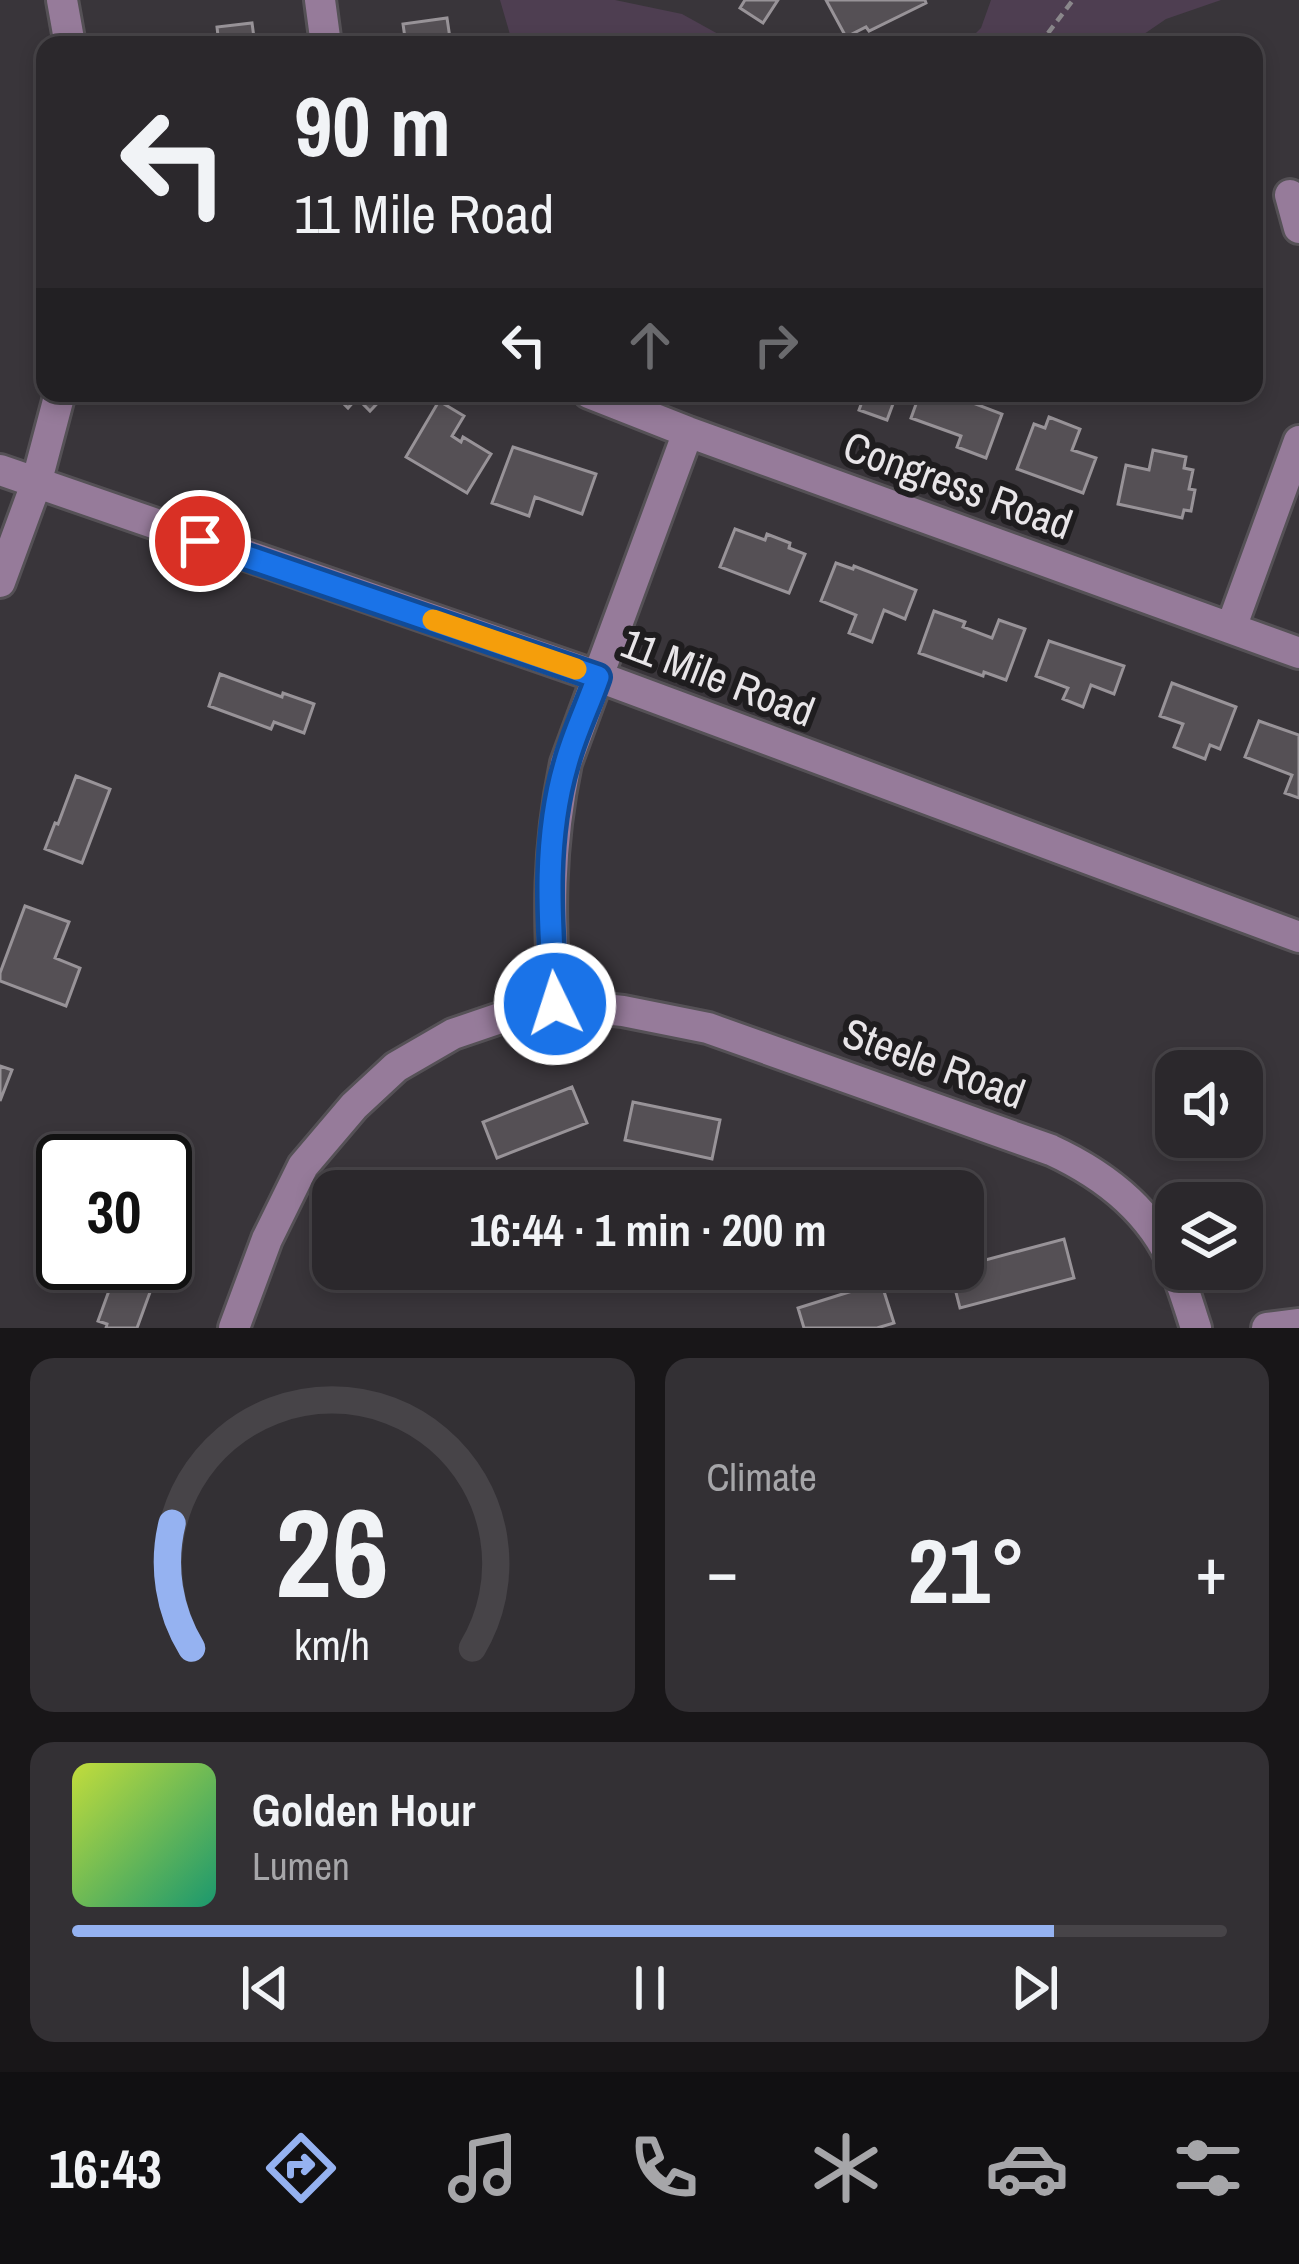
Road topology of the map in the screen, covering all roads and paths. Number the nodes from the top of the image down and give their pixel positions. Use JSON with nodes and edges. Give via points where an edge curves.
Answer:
{"nodes":[{"id":1,"x":62,"y":0,"type":"edge"},
{"id":2,"x":320,"y":0,"type":"edge"},
{"id":3,"x":1073,"y":0,"type":"edge"},
{"id":4,"x":68,"y":36,"type":"edge"},
{"id":5,"x":325,"y":36,"type":"edge"},
{"id":6,"x":1046,"y":36,"type":"edge"},
{"id":7,"x":1290,"y":195,"type":"dead end"},
{"id":8,"x":1299,"y":227,"type":"edge"},
{"id":9,"x":58,"y":402,"type":"edge"},
{"id":10,"x":613,"y":402,"type":"edge"},
{"id":11,"x":688,"y":432,"type":"junction"},
{"id":12,"x":1299,"y":441,"type":"edge"},
{"id":13,"x":0,"y":470,"type":"edge"},
{"id":14,"x":35,"y":484,"type":"junction"},
{"id":15,"x":0,"y":582,"type":"edge"},
{"id":16,"x":1231,"y":628,"type":"junction"},
{"id":17,"x":1299,"y":653,"type":"edge"},
{"id":18,"x":598,"y":677,"type":"junction"},
{"id":19,"x":1299,"y":937,"type":"edge"},
{"id":20,"x":555,"y":1004,"type":"junction"},
{"id":21,"x":1299,"y":1324,"type":"edge"},
{"id":22,"x":233,"y":1328,"type":"edge"},
{"id":23,"x":1196,"y":1328,"type":"edge"},
{"id":24,"x":1267,"y":1328,"type":"edge"}],
"edges":[{"from":1,"to":4,"type":"street"},
{"from":2,"to":5,"type":"street"},
{"from":3,"to":6,"type":"path"},
{"from":7,"to":8,"type":"street"},
{"from":9,"to":14,"type":"street"},
{"from":10,"to":11,"type":"street","name":"Congress Road"},
{"from":11,"to":16,"type":"street","name":"Congress Road"},
{"from":11,"to":18,"type":"street"},
{"from":12,"to":16,"type":"street"},
{"from":13,"to":14,"type":"street","name":"11 Mile Road"},
{"from":14,"to":15,"type":"street"},
{"from":14,"to":18,"type":"street","name":"11 Mile Road"},
{"from":16,"to":17,"type":"street","name":"Congress Road"},
{"from":18,"to":19,"type":"street","name":"11 Mile Road"},
{"from":18,"to":20,"type":"street","via":[[558,800],[549,919]]},
{"from":20,"to":22,"type":"street","name":"Steele Road","via":[[453,1034],[396,1067],[355,1106],[303,1166]]},
{"from":20,"to":23,"type":"street","name":"Steele Road","via":[[708,1028],[1082,1164],[1145,1217],[1174,1262]]},
{"from":21,"to":24,"type":"street"}]}
